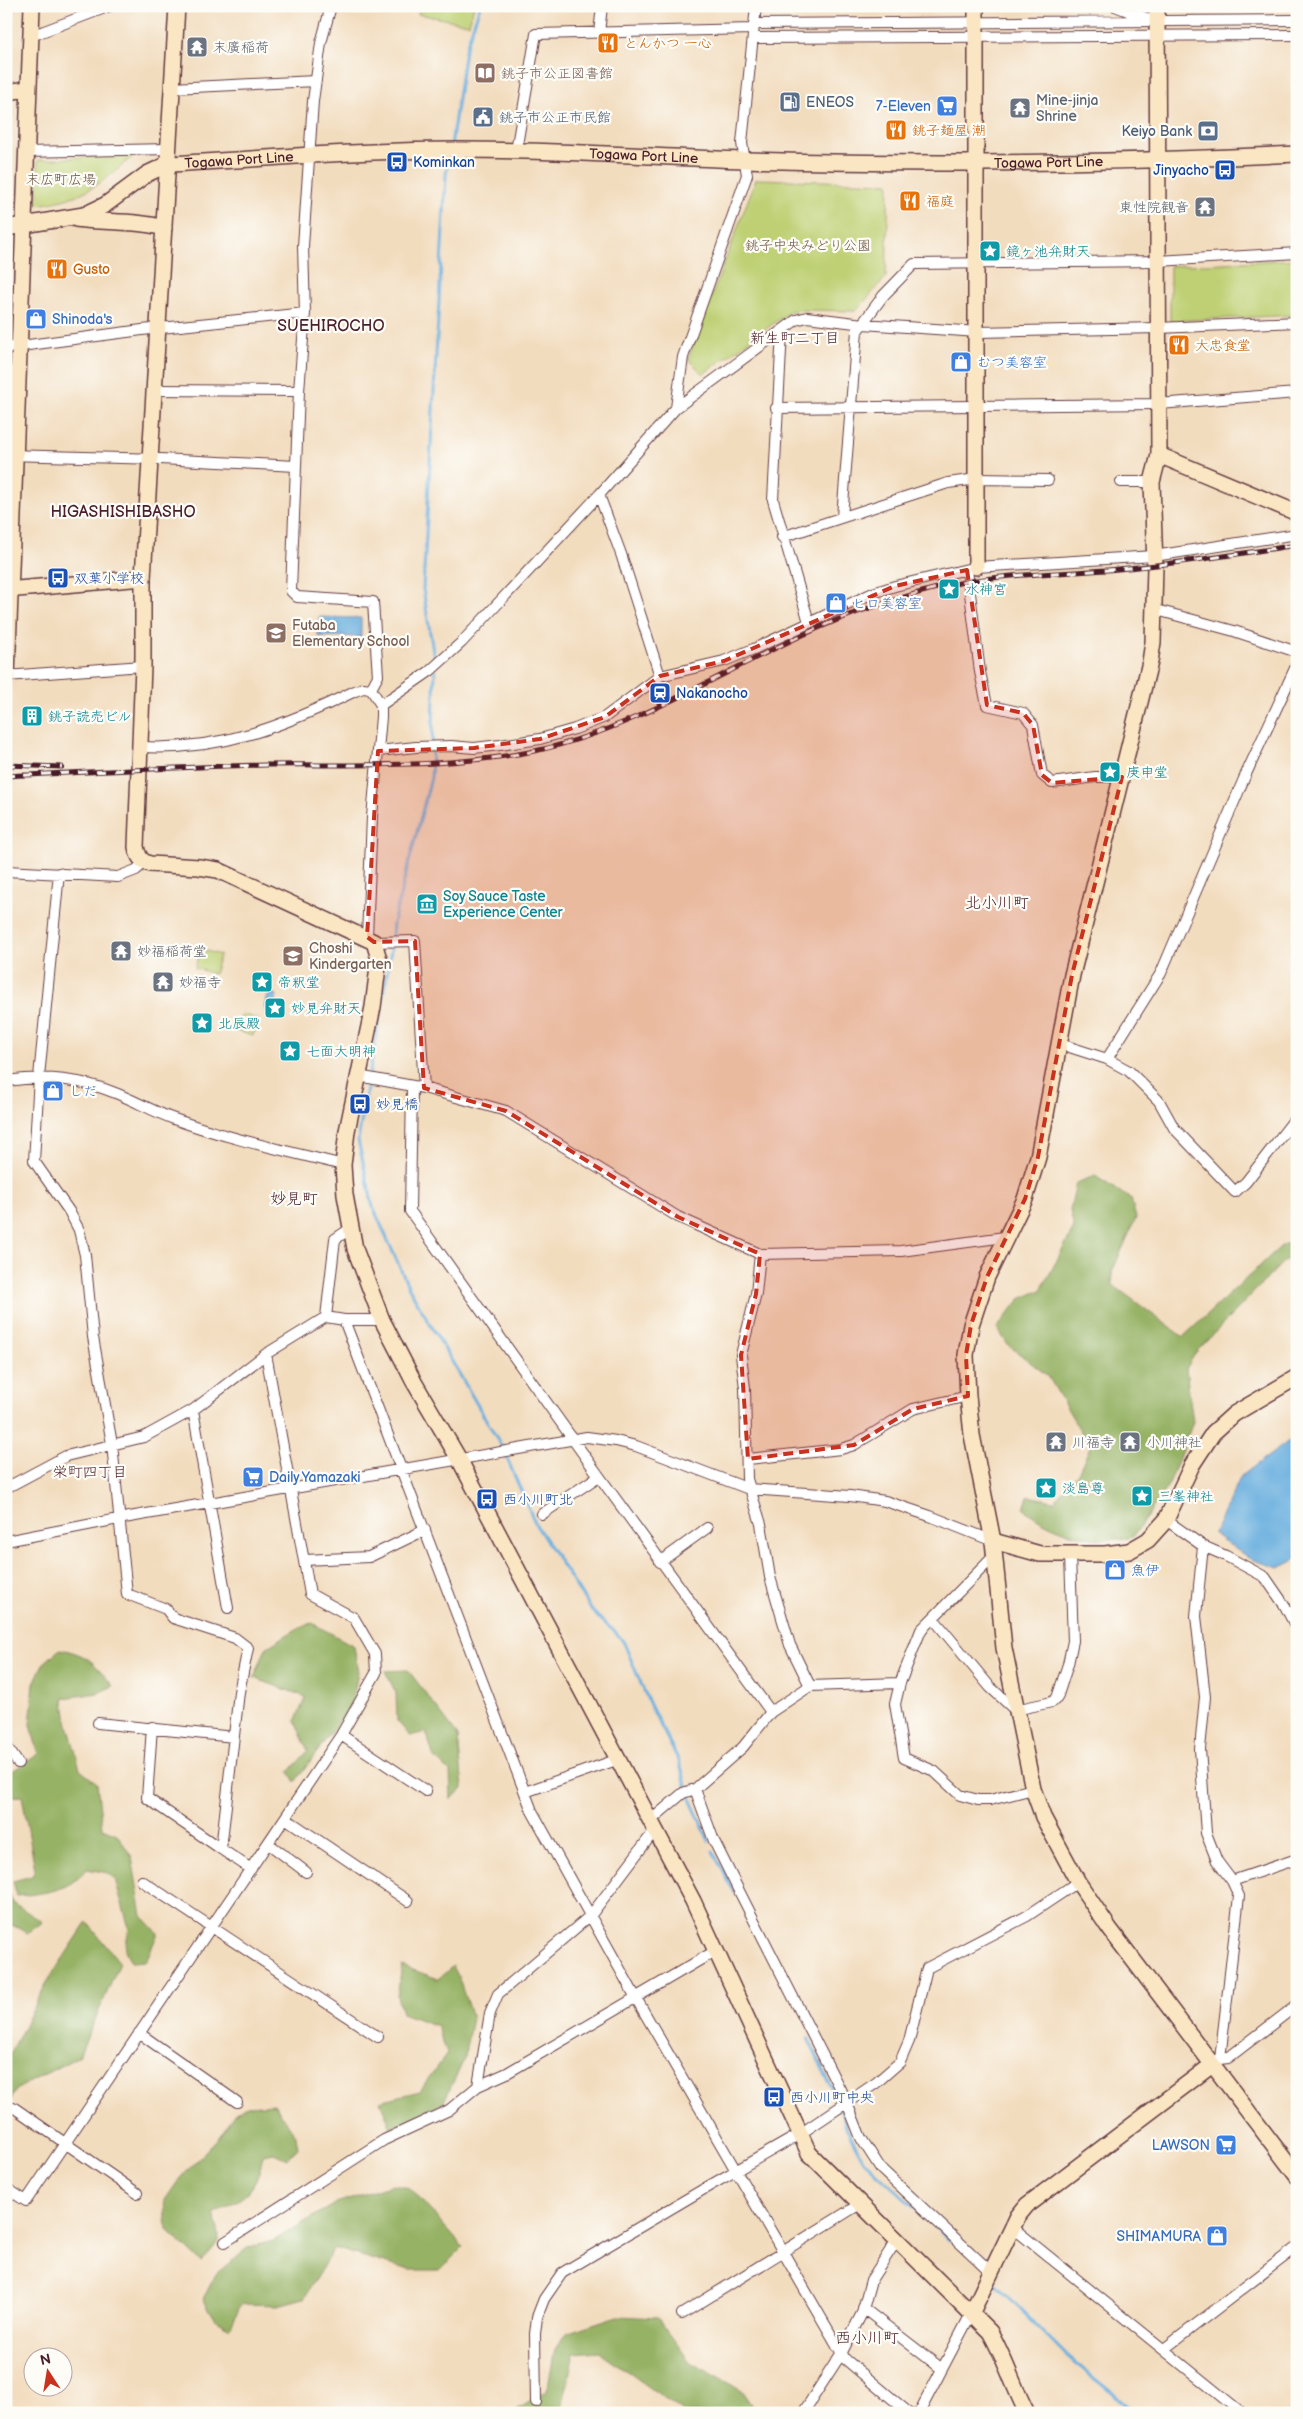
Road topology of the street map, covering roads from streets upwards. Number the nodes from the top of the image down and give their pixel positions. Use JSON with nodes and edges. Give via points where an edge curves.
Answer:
{"nodes":[{"id":1,"x":32,"y":6,"type":"edge"},
{"id":2,"x":110,"y":6,"type":"edge"},
{"id":3,"x":177,"y":6,"type":"edge"},
{"id":4,"x":331,"y":6,"type":"edge"},
{"id":5,"x":602,"y":6,"type":"edge"},
{"id":6,"x":756,"y":6,"type":"edge"},
{"id":7,"x":976,"y":6,"type":"edge"},
{"id":8,"x":1115,"y":6,"type":"edge"},
{"id":9,"x":1157,"y":6,"type":"edge"},
{"id":10,"x":1297,"y":20,"type":"edge"},
{"id":11,"x":753,"y":30,"type":"junction"},
{"id":12,"x":1157,"y":30,"type":"junction"},
{"id":13,"x":976,"y":31,"type":"junction"},
{"id":14,"x":599,"y":33,"type":"junction"},
{"id":15,"x":1297,"y":35,"type":"edge"},
{"id":16,"x":31,"y":36,"type":"junction"},
{"id":17,"x":316,"y":81,"type":"junction"},
{"id":18,"x":172,"y":88,"type":"junction"},
{"id":19,"x":28,"y":89,"type":"junction"},
{"id":20,"x":6,"y":92,"type":"edge"},
{"id":21,"x":169,"y":148,"type":"junction"},
{"id":22,"x":516,"y":150,"type":"junction"},
{"id":23,"x":25,"y":152,"type":"junction"},
{"id":24,"x":1297,"y":154,"type":"edge"},
{"id":25,"x":310,"y":155,"type":"junction"},
{"id":26,"x":745,"y":160,"type":"junction"},
{"id":27,"x":1158,"y":160,"type":"junction"},
{"id":28,"x":168,"y":164,"type":"junction"},
{"id":29,"x":976,"y":164,"type":"junction"},
{"id":30,"x":73,"y":218,"type":"junction"},
{"id":31,"x":22,"y":226,"type":"junction"},
{"id":32,"x":6,"y":228,"type":"edge"},
{"id":33,"x":164,"y":228,"type":"junction"},
{"id":34,"x":1297,"y":253,"type":"edge"},
{"id":35,"x":1158,"y":261,"type":"junction"},
{"id":36,"x":977,"y":262,"type":"junction"},
{"id":37,"x":304,"y":314,"type":"junction"},
{"id":38,"x":1297,"y":322,"type":"edge"},
{"id":39,"x":863,"y":324,"type":"junction"},
{"id":40,"x":1158,"y":328,"type":"junction"},
{"id":41,"x":158,"y":329,"type":"junction"},
{"id":42,"x":782,"y":332,"type":"junction"},
{"id":43,"x":978,"y":332,"type":"junction"},
{"id":44,"x":12,"y":348,"type":"edge"},
{"id":45,"x":154,"y":390,"type":"junction"},
{"id":46,"x":299,"y":392,"type":"junction"},
{"id":47,"x":1297,"y":393,"type":"edge"},
{"id":48,"x":1159,"y":404,"type":"junction"},
{"id":49,"x":977,"y":406,"type":"junction"},
{"id":50,"x":850,"y":407,"type":"junction"},
{"id":51,"x":676,"y":408,"type":"junction"},
{"id":52,"x":776,"y":408,"type":"junction"},
{"id":53,"x":10,"y":455,"type":"edge"},
{"id":54,"x":1159,"y":455,"type":"junction"},
{"id":55,"x":150,"y":460,"type":"junction"},
{"id":56,"x":296,"y":466,"type":"junction"},
{"id":57,"x":977,"y":479,"type":"junction"},
{"id":58,"x":1048,"y":480,"type":"dead end"},
{"id":59,"x":1121,"y":482,"type":"dead end"},
{"id":60,"x":1152,"y":482,"type":"junction"},
{"id":61,"x":599,"y":495,"type":"junction"},
{"id":62,"x":1297,"y":513,"type":"edge"},
{"id":63,"x":842,"y":517,"type":"junction"},
{"id":64,"x":1297,"y":534,"type":"edge"},
{"id":65,"x":782,"y":537,"type":"junction"},
{"id":66,"x":1154,"y":556,"type":"junction"},
{"id":67,"x":972,"y":569,"type":"junction"},
{"id":68,"x":143,"y":578,"type":"junction"},
{"id":69,"x":8,"y":590,"type":"edge"},
{"id":70,"x":1153,"y":608,"type":"junction"},
{"id":71,"x":809,"y":622,"type":"junction"},
{"id":72,"x":1297,"y":652,"type":"edge"},
{"id":73,"x":1297,"y":664,"type":"edge"},
{"id":74,"x":144,"y":666,"type":"junction"},
{"id":75,"x":6,"y":676,"type":"edge"},
{"id":76,"x":660,"y":676,"type":"junction"},
{"id":77,"x":371,"y":689,"type":"junction"},
{"id":78,"x":381,"y":704,"type":"junction"},
{"id":79,"x":141,"y":747,"type":"junction"},
{"id":80,"x":378,"y":751,"type":"junction"},
{"id":81,"x":1122,"y":777,"type":"junction"},
{"id":82,"x":144,"y":863,"type":"junction"},
{"id":83,"x":6,"y":871,"type":"edge"},
{"id":84,"x":59,"y":873,"type":"junction"},
{"id":85,"x":370,"y":939,"type":"junction"},
{"id":86,"x":1060,"y":1044,"type":"junction"},
{"id":87,"x":1107,"y":1059,"type":"junction"},
{"id":88,"x":358,"y":1076,"type":"junction"},
{"id":89,"x":39,"y":1077,"type":"junction"},
{"id":90,"x":6,"y":1081,"type":"edge"},
{"id":91,"x":412,"y":1086,"type":"junction"},
{"id":92,"x":424,"y":1088,"type":"junction"},
{"id":93,"x":1297,"y":1116,"type":"edge"},
{"id":94,"x":343,"y":1165,"type":"junction"},
{"id":95,"x":350,"y":1229,"type":"junction"},
{"id":96,"x":1005,"y":1237,"type":"junction"},
{"id":97,"x":760,"y":1254,"type":"junction"},
{"id":98,"x":326,"y":1316,"type":"junction"},
{"id":99,"x":344,"y":1320,"type":"junction"},
{"id":100,"x":382,"y":1320,"type":"junction"},
{"id":101,"x":266,"y":1354,"type":"junction"},
{"id":102,"x":1297,"y":1377,"type":"edge"},
{"id":103,"x":968,"y":1396,"type":"junction"},
{"id":104,"x":194,"y":1410,"type":"junction"},
{"id":105,"x":572,"y":1439,"type":"junction"},
{"id":106,"x":112,"y":1444,"type":"junction"},
{"id":107,"x":459,"y":1459,"type":"junction"},
{"id":108,"x":748,"y":1459,"type":"junction"},
{"id":109,"x":402,"y":1470,"type":"junction"},
{"id":110,"x":599,"y":1476,"type":"junction"},
{"id":111,"x":6,"y":1488,"type":"edge"},
{"id":112,"x":749,"y":1488,"type":"junction"},
{"id":113,"x":291,"y":1489,"type":"junction"},
{"id":114,"x":211,"y":1503,"type":"junction"},
{"id":115,"x":542,"y":1514,"type":"dead end"},
{"id":116,"x":118,"y":1519,"type":"junction"},
{"id":117,"x":1166,"y":1520,"type":"junction"},
{"id":118,"x":707,"y":1528,"type":"dead end"},
{"id":119,"x":424,"y":1530,"type":"junction"},
{"id":120,"x":6,"y":1541,"type":"edge"},
{"id":121,"x":1202,"y":1546,"type":"junction"},
{"id":122,"x":994,"y":1548,"type":"junction"},
{"id":123,"x":1070,"y":1555,"type":"junction"},
{"id":124,"x":304,"y":1560,"type":"junction"},
{"id":125,"x":660,"y":1562,"type":"junction"},
{"id":126,"x":228,"y":1608,"type":"dead end"},
{"id":127,"x":933,"y":1618,"type":"junction"},
{"id":128,"x":1297,"y":1629,"type":"edge"},
{"id":129,"x":900,"y":1683,"type":"junction"},
{"id":130,"x":810,"y":1686,"type":"junction"},
{"id":131,"x":1015,"y":1710,"type":"junction"},
{"id":132,"x":771,"y":1712,"type":"junction"},
{"id":133,"x":98,"y":1722,"type":"dead end"},
{"id":134,"x":152,"y":1728,"type":"junction"},
{"id":135,"x":342,"y":1736,"type":"junction"},
{"id":136,"x":234,"y":1737,"type":"junction"},
{"id":137,"x":6,"y":1746,"type":"edge"},
{"id":138,"x":619,"y":1759,"type":"junction"},
{"id":139,"x":18,"y":1763,"type":"dead end"},
{"id":140,"x":695,"y":1789,"type":"junction"},
{"id":141,"x":1033,"y":1789,"type":"junction"},
{"id":142,"x":426,"y":1791,"type":"dead end"},
{"id":143,"x":525,"y":1792,"type":"junction"},
{"id":144,"x":286,"y":1818,"type":"junction"},
{"id":145,"x":652,"y":1826,"type":"junction"},
{"id":146,"x":268,"y":1844,"type":"junction"},
{"id":147,"x":221,"y":1849,"type":"junction"},
{"id":148,"x":1297,"y":1859,"type":"edge"},
{"id":149,"x":251,"y":1869,"type":"junction"},
{"id":150,"x":306,"y":1872,"type":"dead end"},
{"id":151,"x":142,"y":1881,"type":"dead end"},
{"id":152,"x":1232,"y":1881,"type":"junction"},
{"id":153,"x":1078,"y":1882,"type":"junction"},
{"id":154,"x":408,"y":1902,"type":"dead end"},
{"id":155,"x":591,"y":1915,"type":"junction"},
{"id":156,"x":212,"y":1926,"type":"junction"},
{"id":157,"x":717,"y":1950,"type":"junction"},
{"id":158,"x":636,"y":1998,"type":"junction"},
{"id":159,"x":1297,"y":2005,"type":"edge"},
{"id":160,"x":139,"y":2033,"type":"junction"},
{"id":161,"x":378,"y":2037,"type":"dead end"},
{"id":162,"x":1216,"y":2062,"type":"junction"},
{"id":163,"x":478,"y":2086,"type":"junction"},
{"id":164,"x":237,"y":2102,"type":"dead end"},
{"id":165,"x":847,"y":2103,"type":"junction"},
{"id":166,"x":13,"y":2107,"type":"dead end"},
{"id":167,"x":800,"y":2134,"type":"junction"},
{"id":168,"x":66,"y":2142,"type":"junction"},
{"id":169,"x":736,"y":2170,"type":"junction"},
{"id":170,"x":1297,"y":2176,"type":"edge"},
{"id":171,"x":6,"y":2188,"type":"edge"},
{"id":172,"x":137,"y":2193,"type":"dead end"},
{"id":173,"x":860,"y":2204,"type":"junction"},
{"id":174,"x":1012,"y":2227,"type":"junction"},
{"id":175,"x":897,"y":2240,"type":"junction"},
{"id":176,"x":225,"y":2242,"type":"dead end"},
{"id":177,"x":1297,"y":2247,"type":"edge"},
{"id":178,"x":782,"y":2252,"type":"junction"},
{"id":179,"x":990,"y":2272,"type":"junction"},
{"id":180,"x":863,"y":2308,"type":"junction"},
{"id":181,"x":972,"y":2312,"type":"junction"},
{"id":182,"x":682,"y":2314,"type":"dead end"},
{"id":183,"x":1164,"y":2349,"type":"junction"},
{"id":184,"x":841,"y":2354,"type":"junction"},
{"id":185,"x":942,"y":2370,"type":"junction"},
{"id":186,"x":536,"y":2402,"type":"dead end"},
{"id":187,"x":803,"y":2413,"type":"edge"},
{"id":188,"x":910,"y":2413,"type":"edge"},
{"id":189,"x":919,"y":2413,"type":"edge"},
{"id":190,"x":1026,"y":2413,"type":"edge"},
{"id":191,"x":1242,"y":2413,"type":"edge"}],
"edges":[{"from":1,"to":16,"type":"street"},
{"from":2,"to":16,"type":"street"},
{"from":3,"to":18,"type":"street"},
{"from":4,"to":17,"type":"street","via":[[321,43]]},
{"from":5,"to":14,"type":"street"},
{"from":6,"to":11,"type":"street"},
{"from":7,"to":13,"type":"street"},
{"from":8,"to":12,"type":"street"},
{"from":9,"to":12,"type":"street"},
{"from":10,"to":12,"type":"street"},
{"from":11,"to":13,"type":"street"},
{"from":11,"to":14,"type":"street"},
{"from":11,"to":26,"type":"street","via":[[742,143]]},
{"from":12,"to":13,"type":"street"},
{"from":12,"to":15,"type":"street"},
{"from":12,"to":27,"type":"street"},
{"from":13,"to":29,"type":"street"},
{"from":14,"to":22,"type":"street","via":[[536,34]]},
{"from":16,"to":19,"type":"street"},
{"from":17,"to":18,"type":"street"},
{"from":17,"to":25,"type":"street"},
{"from":18,"to":21,"type":"street"},
{"from":19,"to":20,"type":"street"},
{"from":19,"to":23,"type":"street"},
{"from":21,"to":23,"type":"street"},
{"from":21,"to":28,"type":"street"},
{"from":22,"to":25,"type":"street","name":"Togawa Port Line"},
{"from":22,"to":26,"type":"street","name":"Togawa Port Line"},
{"from":23,"to":31,"type":"street"},
{"from":24,"to":27,"type":"street","name":"Togawa Port Line"},
{"from":25,"to":28,"type":"street","name":"Togawa Port Line"},
{"from":25,"to":37,"type":"street","via":[[303,246]]},
{"from":26,"to":29,"type":"street","name":"Togawa Port Line"},
{"from":26,"to":51,"type":"street","via":[[748,174],[683,358]]},
{"from":27,"to":29,"type":"street","name":"Togawa Port Line"},
{"from":27,"to":35,"type":"street"},
{"from":28,"to":30,"type":"street","name":"Togawa Port Line","via":[[147,174],[105,205]]},
{"from":28,"to":33,"type":"street"},
{"from":29,"to":36,"type":"street"},
{"from":30,"to":31,"type":"street","name":"Togawa Port Line"},
{"from":30,"to":33,"type":"street"},
{"from":31,"to":32,"type":"street","name":"Togawa Port Line"},
{"from":31,"to":44,"type":"street"},
{"from":33,"to":41,"type":"street"},
{"from":34,"to":35,"type":"street"},
{"from":35,"to":36,"type":"street"},
{"from":35,"to":40,"type":"street"},
{"from":36,"to":39,"type":"street","via":[[914,264],[883,296]]},
{"from":36,"to":43,"type":"street"},
{"from":37,"to":41,"type":"street"},
{"from":37,"to":46,"type":"street"},
{"from":38,"to":40,"type":"street"},
{"from":39,"to":42,"type":"street","via":[[807,317],[796,320]]},
{"from":39,"to":43,"type":"street"},
{"from":39,"to":50,"type":"street","via":[[857,331]]},
{"from":40,"to":43,"type":"street"},
{"from":40,"to":48,"type":"street"},
{"from":41,"to":44,"type":"street"},
{"from":41,"to":45,"type":"street"},
{"from":42,"to":51,"type":"street"},
{"from":42,"to":52,"type":"street"},
{"from":43,"to":49,"type":"street"},
{"from":44,"to":53,"type":"street"},
{"from":45,"to":46,"type":"street"},
{"from":45,"to":55,"type":"street"},
{"from":46,"to":56,"type":"street"},
{"from":47,"to":48,"type":"street"},
{"from":48,"to":49,"type":"street"},
{"from":48,"to":54,"type":"street"},
{"from":49,"to":50,"type":"street"},
{"from":49,"to":57,"type":"street"},
{"from":50,"to":52,"type":"street"},
{"from":50,"to":63,"type":"street"},
{"from":51,"to":61,"type":"street"},
{"from":52,"to":65,"type":"street","via":[[773,500]]},
{"from":53,"to":55,"type":"street"},
{"from":53,"to":69,"type":"street"},
{"from":54,"to":60,"type":"street"},
{"from":54,"to":62,"type":"street"},
{"from":55,"to":56,"type":"street"},
{"from":55,"to":68,"type":"street"},
{"from":56,"to":77,"type":"street","via":[[291,591],[296,597],[373,602],[378,676]]},
{"from":57,"to":58,"type":"street"},
{"from":57,"to":63,"type":"street","via":[[948,483]]},
{"from":57,"to":67,"type":"street"},
{"from":59,"to":60,"type":"street"},
{"from":60,"to":66,"type":"street"},
{"from":61,"to":76,"type":"street"},
{"from":61,"to":78,"type":"street","via":[[447,657]]},
{"from":63,"to":65,"type":"street"},
{"from":64,"to":66,"type":"street"},
{"from":65,"to":71,"type":"street"},
{"from":66,"to":67,"type":"street"},
{"from":66,"to":70,"type":"street"},
{"from":67,"to":71,"type":"street","via":[[895,586]]},
{"from":67,"to":81,"type":"street","via":[[980,672],[988,705],[1023,713],[1033,725],[1042,775],[1052,783]]},
{"from":68,"to":69,"type":"street"},
{"from":68,"to":74,"type":"street"},
{"from":69,"to":75,"type":"street"},
{"from":70,"to":72,"type":"street"},
{"from":70,"to":81,"type":"street","via":[[1150,662]]},
{"from":71,"to":76,"type":"street","via":[[724,661]]},
{"from":73,"to":87,"type":"street","via":[[1161,973]]},
{"from":74,"to":75,"type":"street"},
{"from":74,"to":79,"type":"street"},
{"from":76,"to":80,"type":"street","via":[[606,716],[540,739],[474,748],[451,746]]},
{"from":77,"to":78,"type":"street"},
{"from":77,"to":79,"type":"street","via":[[363,688],[304,716],[243,737],[211,744]]},
{"from":78,"to":80,"type":"street"},
{"from":79,"to":82,"type":"street","via":[[136,848]]},
{"from":80,"to":85,"type":"street","via":[[372,817]]},
{"from":81,"to":86,"type":"street","via":[[1072,975]]},
{"from":82,"to":84,"type":"street","via":[[118,877]]},
{"from":82,"to":85,"type":"street","via":[[218,870]]},
{"from":83,"to":84,"type":"street"},
{"from":84,"to":89,"type":"street"},
{"from":85,"to":88,"type":"street","via":[[379,959],[373,1007]]},
{"from":85,"to":92,"type":"street","via":[[415,941]]},
{"from":86,"to":87,"type":"street"},
{"from":86,"to":96,"type":"street","via":[[1038,1157],[1025,1199]]},
{"from":87,"to":93,"type":"street","via":[[1129,1071],[1159,1101],[1174,1128],[1235,1192]]},
{"from":88,"to":91,"type":"street"},
{"from":88,"to":94,"type":"street"},
{"from":89,"to":90,"type":"street"},
{"from":89,"to":94,"type":"street","via":[[72,1080],[116,1093],[172,1119]]},
{"from":89,"to":106,"type":"street","via":[[34,1161],[69,1210],[79,1230],[85,1254],[92,1337]]},
{"from":91,"to":92,"type":"street"},
{"from":91,"to":105,"type":"street","via":[[410,1211]]},
{"from":92,"to":97,"type":"street","via":[[506,1111],[678,1217]]},
{"from":94,"to":95,"type":"street"},
{"from":95,"to":98,"type":"street","via":[[334,1239]]},
{"from":95,"to":100,"type":"street"},
{"from":96,"to":97,"type":"street","via":[[901,1251]]},
{"from":96,"to":103,"type":"street","via":[[976,1305],[971,1325],[966,1355]]},
{"from":97,"to":108,"type":"street","via":[[756,1294],[741,1355]]},
{"from":98,"to":99,"type":"street"},
{"from":98,"to":101,"type":"street"},
{"from":99,"to":100,"type":"street"},
{"from":99,"to":109,"type":"street"},
{"from":100,"to":107,"type":"street"},
{"from":101,"to":104,"type":"street"},
{"from":101,"to":113,"type":"street"},
{"from":102,"to":117,"type":"street","via":[[1234,1414],[1213,1433],[1192,1465]]},
{"from":103,"to":108,"type":"street","via":[[913,1409],[854,1445],[841,1449]]},
{"from":103,"to":122,"type":"street","via":[[972,1435]]},
{"from":104,"to":106,"type":"street","via":[[144,1437]]},
{"from":104,"to":114,"type":"street"},
{"from":105,"to":107,"type":"street"},
{"from":105,"to":110,"type":"street"},
{"from":105,"to":112,"type":"street","via":[[602,1438],[636,1446]]},
{"from":106,"to":111,"type":"street","via":[[66,1456]]},
{"from":106,"to":116,"type":"street"},
{"from":107,"to":109,"type":"street"},
{"from":107,"to":138,"type":"street"},
{"from":108,"to":112,"type":"street"},
{"from":109,"to":113,"type":"street"},
{"from":109,"to":119,"type":"street"},
{"from":110,"to":115,"type":"street"},
{"from":110,"to":125,"type":"street"},
{"from":112,"to":122,"type":"street","via":[[885,1501],[930,1516]]},
{"from":112,"to":130,"type":"street","via":[[762,1524],[770,1577],[790,1646]]},
{"from":113,"to":114,"type":"street"},
{"from":113,"to":124,"type":"street"},
{"from":114,"to":116,"type":"street"},
{"from":114,"to":126,"type":"street"},
{"from":116,"to":120,"type":"street"},
{"from":116,"to":136,"type":"street","via":[[126,1594],[166,1609],[173,1618],[235,1638],[248,1648]]},
{"from":117,"to":121,"type":"street"},
{"from":117,"to":123,"type":"street","via":[[1148,1540],[1129,1551]]},
{"from":118,"to":125,"type":"street"},
{"from":119,"to":124,"type":"street","via":[[369,1557]]},
{"from":119,"to":143,"type":"street"},
{"from":121,"to":128,"type":"street","via":[[1265,1577],[1286,1606]]},
{"from":121,"to":152,"type":"street","via":[[1196,1616],[1205,1697],[1200,1749],[1203,1801],[1210,1846]]},
{"from":122,"to":123,"type":"street"},
{"from":122,"to":127,"type":"street"},
{"from":122,"to":131,"type":"street","via":[[1004,1648]]},
{"from":123,"to":131,"type":"street","via":[[1073,1641],[1057,1698]]},
{"from":124,"to":135,"type":"street","via":[[310,1594],[354,1618],[375,1654],[376,1673]]},
{"from":125,"to":132,"type":"street"},
{"from":127,"to":129,"type":"street","via":[[921,1630]]},
{"from":127,"to":131,"type":"street","via":[[990,1687]]},
{"from":129,"to":130,"type":"street"},
{"from":129,"to":141,"type":"street","via":[[895,1704],[904,1758],[934,1771],[960,1795],[978,1800]]},
{"from":130,"to":132,"type":"street"},
{"from":131,"to":141,"type":"street"},
{"from":132,"to":140,"type":"street","via":[[743,1747]]},
{"from":133,"to":134,"type":"street"},
{"from":134,"to":136,"type":"street"},
{"from":134,"to":147,"type":"street","via":[[147,1798]]},
{"from":135,"to":142,"type":"street"},
{"from":135,"to":144,"type":"street"},
{"from":136,"to":147,"type":"street"},
{"from":137,"to":139,"type":"street"},
{"from":138,"to":143,"type":"street"},
{"from":138,"to":145,"type":"street"},
{"from":140,"to":145,"type":"street","via":[[683,1793]]},
{"from":140,"to":165,"type":"street","via":[[714,1841]]},
{"from":141,"to":153,"type":"street","via":[[1047,1824]]},
{"from":143,"to":155,"type":"street","via":[[532,1811]]},
{"from":144,"to":146,"type":"street"},
{"from":144,"to":154,"type":"street"},
{"from":145,"to":155,"type":"street"},
{"from":145,"to":157,"type":"street"},
{"from":146,"to":149,"type":"street"},
{"from":146,"to":150,"type":"street"},
{"from":147,"to":149,"type":"street"},
{"from":148,"to":152,"type":"street"},
{"from":149,"to":156,"type":"street"},
{"from":151,"to":156,"type":"street"},
{"from":152,"to":162,"type":"street","via":[[1239,1896]]},
{"from":153,"to":162,"type":"street","via":[[1109,1928]]},
{"from":153,"to":165,"type":"street","via":[[1027,1916],[927,1968],[909,2040],[900,2062]]},
{"from":155,"to":158,"type":"street"},
{"from":155,"to":163,"type":"street","via":[[498,1994],[490,2013]]},
{"from":156,"to":160,"type":"street"},
{"from":156,"to":161,"type":"street"},
{"from":157,"to":158,"type":"street"},
{"from":157,"to":167,"type":"street"},
{"from":158,"to":163,"type":"street","via":[[507,2073]]},
{"from":158,"to":169,"type":"street"},
{"from":159,"to":162,"type":"street","via":[[1228,2058]]},
{"from":160,"to":164,"type":"street"},
{"from":160,"to":168,"type":"street"},
{"from":162,"to":170,"type":"street"},
{"from":162,"to":174,"type":"street","via":[[1027,2205]]},
{"from":163,"to":176,"type":"street","via":[[449,2110],[384,2140]]},
{"from":165,"to":167,"type":"street"},
{"from":165,"to":179,"type":"street","via":[[861,2138],[881,2169]]},
{"from":166,"to":168,"type":"street"},
{"from":167,"to":169,"type":"street"},
{"from":167,"to":173,"type":"street","via":[[814,2158]]},
{"from":168,"to":171,"type":"street","via":[[26,2201]]},
{"from":168,"to":172,"type":"street"},
{"from":169,"to":178,"type":"street"},
{"from":169,"to":186,"type":"street","via":[[562,2273],[544,2299],[537,2317]]},
{"from":173,"to":175,"type":"street"},
{"from":173,"to":178,"type":"street"},
{"from":174,"to":179,"type":"street"},
{"from":174,"to":183,"type":"street"},
{"from":175,"to":180,"type":"street","via":[[871,2280]]},
{"from":175,"to":181,"type":"street"},
{"from":177,"to":183,"type":"street"},
{"from":178,"to":182,"type":"street"},
{"from":178,"to":184,"type":"street"},
{"from":179,"to":181,"type":"street"},
{"from":180,"to":184,"type":"street"},
{"from":180,"to":185,"type":"street"},
{"from":181,"to":185,"type":"street"},
{"from":181,"to":190,"type":"street","via":[[1001,2350]]},
{"from":183,"to":191,"type":"street"},
{"from":184,"to":187,"type":"street"},
{"from":184,"to":188,"type":"street"},
{"from":185,"to":189,"type":"street"}]}
